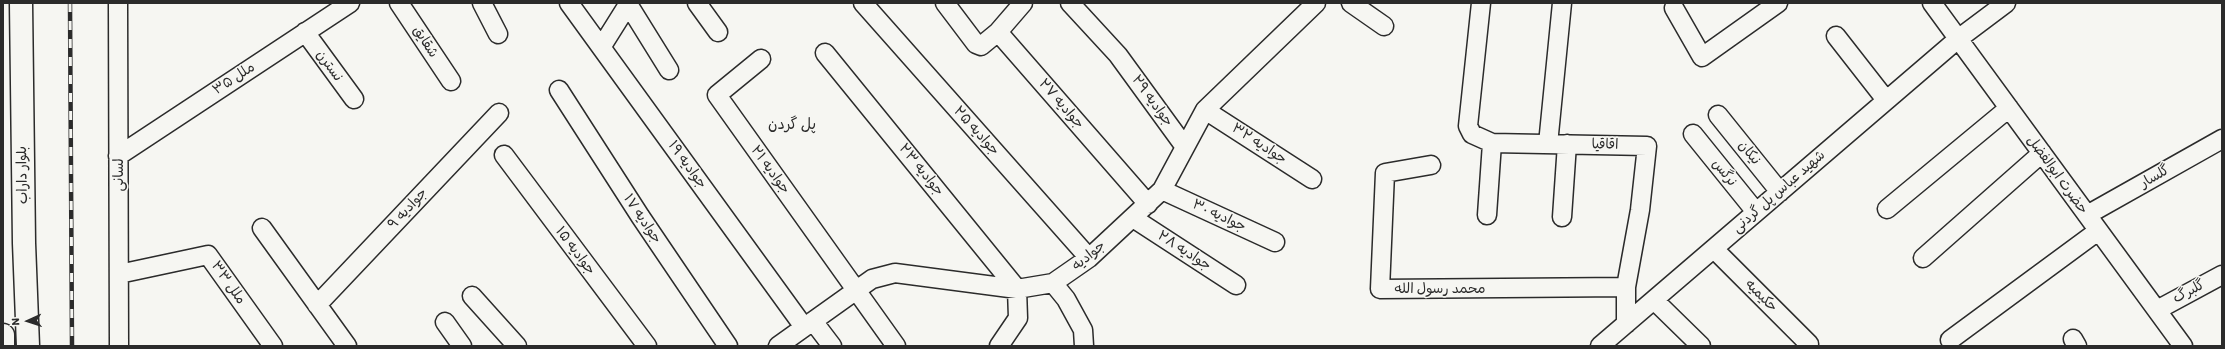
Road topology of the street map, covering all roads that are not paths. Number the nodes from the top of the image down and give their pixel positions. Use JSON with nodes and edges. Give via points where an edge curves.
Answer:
{"nodes":[{"id":1,"x":21,"y":3,"type":"edge"},
{"id":2,"x":118,"y":3,"type":"edge"},
{"id":3,"x":350,"y":3,"type":"edge"},
{"id":4,"x":399,"y":3,"type":"edge"},
{"id":5,"x":482,"y":3,"type":"edge"},
{"id":6,"x":569,"y":3,"type":"edge"},
{"id":7,"x":697,"y":3,"type":"edge"},
{"id":8,"x":863,"y":3,"type":"edge"},
{"id":9,"x":945,"y":3,"type":"edge"},
{"id":10,"x":1023,"y":3,"type":"edge"},
{"id":11,"x":1070,"y":3,"type":"edge"},
{"id":12,"x":1316,"y":3,"type":"edge"},
{"id":13,"x":1351,"y":3,"type":"edge"},
{"id":14,"x":1481,"y":3,"type":"edge"},
{"id":15,"x":1562,"y":3,"type":"edge"},
{"id":16,"x":1778,"y":3,"type":"edge"},
{"id":17,"x":1932,"y":3,"type":"edge"},
{"id":18,"x":2006,"y":3,"type":"edge"},
{"id":19,"x":629,"y":4,"type":"edge"},
{"id":20,"x":1674,"y":8,"type":"dead end"},
{"id":21,"x":1384,"y":26,"type":"dead end"},
{"id":22,"x":305,"y":32,"type":"junction"},
{"id":23,"x":718,"y":32,"type":"dead end"},
{"id":24,"x":998,"y":32,"type":"junction"},
{"id":25,"x":498,"y":34,"type":"dead end"},
{"id":26,"x":1836,"y":36,"type":"dead end"},
{"id":27,"x":1958,"y":39,"type":"junction"},
{"id":28,"x":602,"y":46,"type":"junction"},
{"id":29,"x":825,"y":53,"type":"dead end"},
{"id":30,"x":761,"y":59,"type":"dead end"},
{"id":31,"x":669,"y":70,"type":"dead end"},
{"id":32,"x":451,"y":81,"type":"dead end"},
{"id":33,"x":559,"y":90,"type":"dead end"},
{"id":34,"x":354,"y":99,"type":"dead end"},
{"id":35,"x":1886,"y":100,"type":"junction"},
{"id":36,"x":2009,"y":108,"type":"junction"},
{"id":37,"x":1205,"y":110,"type":"junction"},
{"id":38,"x":499,"y":113,"type":"dead end"},
{"id":39,"x":1718,"y":115,"type":"dead end"},
{"id":40,"x":1693,"y":134,"type":"dead end"},
{"id":41,"x":2222,"y":139,"type":"edge"},
{"id":42,"x":1492,"y":143,"type":"junction"},
{"id":43,"x":1548,"y":144,"type":"junction"},
{"id":44,"x":1567,"y":144,"type":"junction"},
{"id":45,"x":1185,"y":147,"type":"junction"},
{"id":46,"x":2042,"y":153,"type":"junction"},
{"id":47,"x":504,"y":155,"type":"dead end"},
{"id":48,"x":118,"y":156,"type":"junction"},
{"id":49,"x":1430,"y":165,"type":"dead end"},
{"id":50,"x":1312,"y":179,"type":"dead end"},
{"id":51,"x":1162,"y":190,"type":"junction"},
{"id":52,"x":1780,"y":192,"type":"junction"},
{"id":53,"x":1148,"y":204,"type":"junction"},
{"id":54,"x":1887,"y":209,"type":"dead end"},
{"id":55,"x":1756,"y":212,"type":"junction"},
{"id":56,"x":1487,"y":215,"type":"dead end"},
{"id":57,"x":2087,"y":215,"type":"junction"},
{"id":58,"x":1562,"y":217,"type":"dead end"},
{"id":59,"x":1133,"y":218,"type":"junction"},
{"id":60,"x":262,"y":228,"type":"dead end"},
{"id":61,"x":2098,"y":230,"type":"junction"},
{"id":62,"x":1275,"y":242,"type":"dead end"},
{"id":63,"x":1714,"y":248,"type":"junction"},
{"id":64,"x":1089,"y":258,"type":"junction"},
{"id":65,"x":1923,"y":258,"type":"dead end"},
{"id":66,"x":119,"y":274,"type":"junction"},
{"id":67,"x":2222,"y":275,"type":"edge"},
{"id":68,"x":1053,"y":283,"type":"junction"},
{"id":69,"x":1236,"y":285,"type":"dead end"},
{"id":70,"x":1626,"y":287,"type":"junction"},
{"id":71,"x":1017,"y":289,"type":"junction"},
{"id":72,"x":856,"y":290,"type":"junction"},
{"id":73,"x":472,"y":296,"type":"dead end"},
{"id":74,"x":1654,"y":300,"type":"junction"},
{"id":75,"x":317,"y":305,"type":"junction"},
{"id":76,"x":2157,"y":310,"type":"junction"},
{"id":77,"x":445,"y":322,"type":"dead end"},
{"id":78,"x":808,"y":324,"type":"junction"},
{"id":79,"x":1626,"y":324,"type":"junction"},
{"id":80,"x":3,"y":335,"type":"edge"},
{"id":81,"x":1950,"y":340,"type":"dead end"},
{"id":82,"x":1809,"y":344,"type":"dead end"},
{"id":83,"x":3,"y":346,"type":"edge"},
{"id":84,"x":28,"y":346,"type":"edge"},
{"id":85,"x":119,"y":346,"type":"edge"},
{"id":86,"x":273,"y":346,"type":"edge"},
{"id":87,"x":347,"y":346,"type":"edge"},
{"id":88,"x":462,"y":346,"type":"edge"},
{"id":89,"x":517,"y":346,"type":"edge"},
{"id":90,"x":647,"y":346,"type":"edge"},
{"id":91,"x":728,"y":346,"type":"edge"},
{"id":92,"x":778,"y":346,"type":"edge"},
{"id":93,"x":832,"y":346,"type":"edge"},
{"id":94,"x":896,"y":346,"type":"edge"},
{"id":95,"x":999,"y":346,"type":"edge"},
{"id":96,"x":1084,"y":346,"type":"edge"},
{"id":97,"x":1600,"y":346,"type":"edge"},
{"id":98,"x":1701,"y":346,"type":"edge"},
{"id":99,"x":2183,"y":346,"type":"edge"}],
"edges":[{"from":1,"to":84,"type":"main road","name":"بلوار داراب"},
{"from":2,"to":48,"type":"street","name":"لسانی"},
{"from":3,"to":22,"type":"street","name":"ملل ۳۵"},
{"from":4,"to":32,"type":"street","name":"شقایق"},
{"from":5,"to":25,"type":"street"},
{"from":6,"to":28,"type":"street","name":"جوادیه ۱۹"},
{"from":7,"to":23,"type":"street"},
{"from":8,"to":64,"type":"street","name":"جوادیه ۲۵"},
{"from":9,"to":24,"type":"street","via":[[979,46]]},
{"from":10,"to":24,"type":"street"},
{"from":11,"to":45,"type":"street","name":"جوادیه ۲۹","via":[[1118,55]]},
{"from":12,"to":37,"type":"street","name":"جوادیه"},
{"from":13,"to":21,"type":"street"},
{"from":14,"to":42,"type":"street","via":[[1468,126],[1472,134]]},
{"from":15,"to":43,"type":"street"},
{"from":16,"to":20,"type":"street","via":[[1702,57]]},
{"from":17,"to":27,"type":"street","name":"حضرت ابوالفضل"},
{"from":18,"to":27,"type":"street","name":"شهید عباس پل گردنی"},
{"from":19,"to":28,"type":"street"},
{"from":19,"to":31,"type":"street"},
{"from":22,"to":34,"type":"street","name":"نسترن"},
{"from":22,"to":48,"type":"street","name":"ملل ۳۵"},
{"from":24,"to":53,"type":"street","name":"جوادیه ۲۷"},
{"from":26,"to":35,"type":"street"},
{"from":27,"to":35,"type":"street","name":"شهید عباس پل گردنی"},
{"from":27,"to":36,"type":"street","name":"حضرت ابوالفضل"},
{"from":28,"to":78,"type":"street","name":"جوادیه ۱۹"},
{"from":29,"to":71,"type":"street","name":"جوادیه ۲۳"},
{"from":30,"to":72,"type":"street","name":"جوادیه ۲۱","via":[[717,95]]},
{"from":33,"to":91,"type":"street","name":"جوادیه ۱۷"},
{"from":35,"to":52,"type":"street","name":"شهید عباس پل گردنی"},
{"from":36,"to":46,"type":"street","name":"حضرت ابوالفضل"},
{"from":36,"to":54,"type":"street"},
{"from":37,"to":45,"type":"street","name":"جوادیه"},
{"from":37,"to":50,"type":"street","name":"جوادیه ۳۲"},
{"from":38,"to":75,"type":"street","name":"جوادیه ۹"},
{"from":39,"to":52,"type":"street","name":"نیکان"},
{"from":40,"to":55,"type":"street","name":"نرگس"},
{"from":41,"to":57,"type":"street","name":"گلسار"},
{"from":42,"to":43,"type":"street","name":"اقاقیا"},
{"from":42,"to":56,"type":"street"},
{"from":43,"to":44,"type":"street","name":"اقاقیا"},
{"from":44,"to":58,"type":"street"},
{"from":44,"to":70,"type":"street","name":"اقاقیا","via":[[1647,146],[1640,210]]},
{"from":45,"to":51,"type":"street","name":"جوادیه"},
{"from":46,"to":57,"type":"street","name":"حضرت ابوالفضل"},
{"from":46,"to":65,"type":"street"},
{"from":47,"to":90,"type":"street","name":"جوادیه ۱۵"},
{"from":48,"to":66,"type":"street","name":"لسانی"},
{"from":49,"to":70,"type":"street","name":"محمد رسول الله","via":[[1385,173],[1380,289]]},
{"from":51,"to":53,"type":"street","name":"جوادیه"},
{"from":51,"to":62,"type":"street","name":"جوادیه ۳۰"},
{"from":52,"to":55,"type":"street","name":"شهید عباس پل گردنی"},
{"from":53,"to":59,"type":"street","name":"جوادیه"},
{"from":55,"to":63,"type":"street","name":"شهید عباس پل گردنی"},
{"from":57,"to":61,"type":"street","name":"حضرت ابوالفضل"},
{"from":59,"to":64,"type":"street","name":"جوادیه"},
{"from":59,"to":69,"type":"street","name":"جوادیه ۲۸"},
{"from":60,"to":75,"type":"street"},
{"from":61,"to":76,"type":"street","name":"حضرت ابوالفضل"},
{"from":61,"to":81,"type":"street"},
{"from":63,"to":74,"type":"street","name":"شهید عباس پل گردنی"},
{"from":63,"to":82,"type":"street","name":"حکیمیه"},
{"from":64,"to":68,"type":"street","name":"جوادیه"},
{"from":66,"to":85,"type":"street","name":"لسانی"},
{"from":66,"to":86,"type":"street","name":"ملل ۳۳","via":[[208,255]]},
{"from":67,"to":76,"type":"street","name":"گلبرگ"},
{"from":68,"to":71,"type":"street","name":"جوادیه"},
{"from":68,"to":96,"type":"street","via":[[1066,298],[1083,330]]},
{"from":70,"to":79,"type":"street"},
{"from":71,"to":72,"type":"street","name":"جوادیه","via":[[895,273],[872,279]]},
{"from":71,"to":95,"type":"street","via":[[1018,318]]},
{"from":72,"to":78,"type":"street","name":"جوادیه"},
{"from":72,"to":94,"type":"street"},
{"from":73,"to":89,"type":"street"},
{"from":74,"to":79,"type":"street","name":"شهید عباس پل گردنی"},
{"from":74,"to":98,"type":"street"},
{"from":75,"to":87,"type":"street"},
{"from":76,"to":99,"type":"street","name":"حضرت ابوالفضل"},
{"from":77,"to":88,"type":"street"},
{"from":78,"to":92,"type":"street","name":"جوادیه"},
{"from":78,"to":93,"type":"street","name":"جوادیه ۱۹"},
{"from":79,"to":97,"type":"street","name":"شهید عباس پل گردنی"},
{"from":80,"to":83,"type":"main road"}]}
